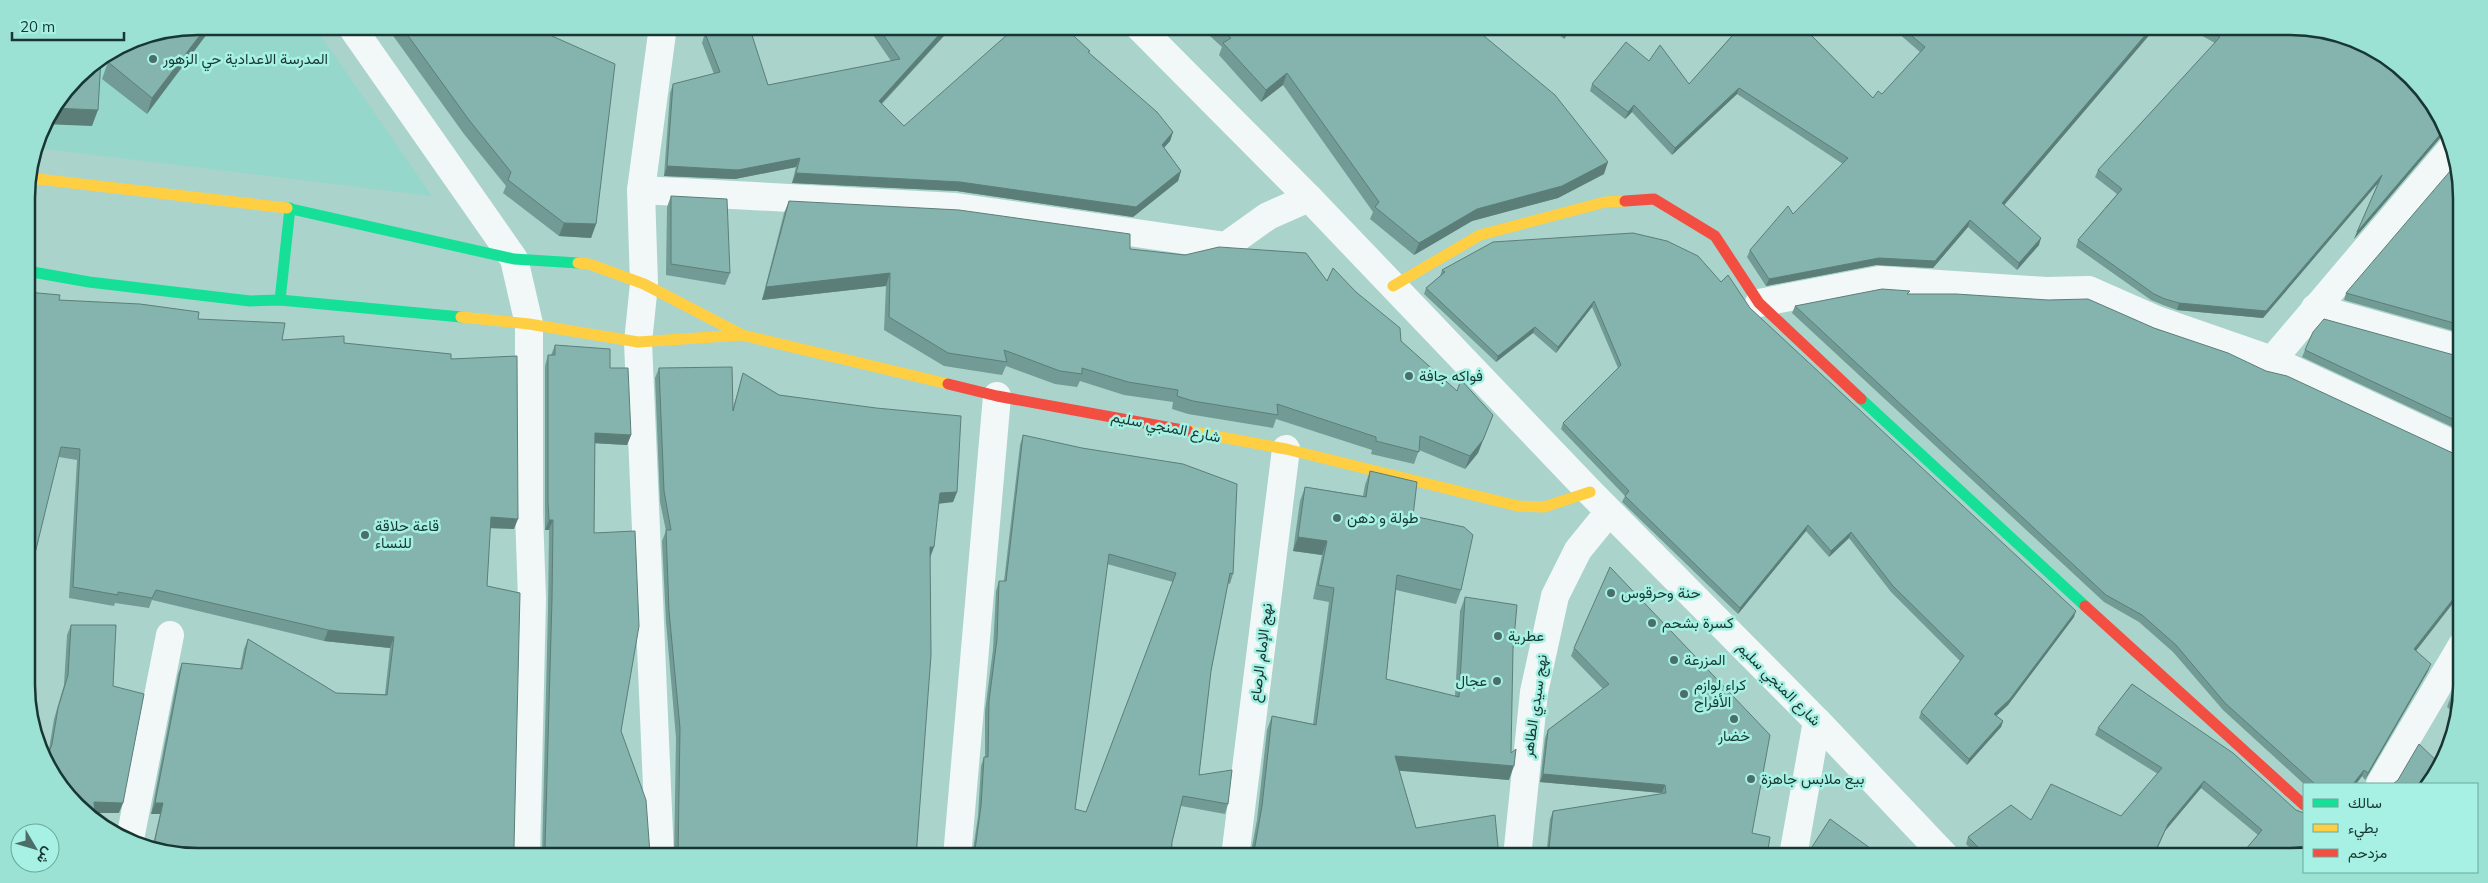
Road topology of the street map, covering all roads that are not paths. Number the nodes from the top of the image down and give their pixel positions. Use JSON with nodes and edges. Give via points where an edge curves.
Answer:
{"nodes":[{"id":1,"x":357,"y":35,"type":"edge"},
{"id":2,"x":662,"y":35,"type":"edge"},
{"id":3,"x":1147,"y":35,"type":"edge"},
{"id":4,"x":2447,"y":154,"type":"edge"},
{"id":5,"x":36,"y":179,"type":"edge"},
{"id":6,"x":640,"y":190,"type":"junction"},
{"id":7,"x":1309,"y":198,"type":"junction"},
{"id":8,"x":290,"y":208,"type":"junction"},
{"id":9,"x":514,"y":259,"type":"junction"},
{"id":10,"x":35,"y":272,"type":"edge"},
{"id":11,"x":644,"y":284,"type":"junction"},
{"id":12,"x":1393,"y":286,"type":"junction"},
{"id":13,"x":280,"y":300,"type":"junction"},
{"id":14,"x":1759,"y":303,"type":"junction"},
{"id":15,"x":2315,"y":308,"type":"junction"},
{"id":16,"x":529,"y":324,"type":"junction"},
{"id":17,"x":742,"y":335,"type":"junction"},
{"id":18,"x":638,"y":342,"type":"junction"},
{"id":19,"x":2453,"y":346,"type":"edge"},
{"id":20,"x":2272,"y":360,"type":"junction"},
{"id":21,"x":997,"y":396,"type":"junction"},
{"id":22,"x":2453,"y":444,"type":"edge"},
{"id":23,"x":1286,"y":449,"type":"junction"},
{"id":24,"x":1590,"y":492,"type":"junction"},
{"id":25,"x":1609,"y":512,"type":"junction"},
{"id":26,"x":170,"y":635,"type":"dead end"},
{"id":27,"x":2453,"y":660,"type":"edge"},
{"id":28,"x":1816,"y":721,"type":"junction"},
{"id":29,"x":2381,"y":783,"type":"edge"},
{"id":30,"x":2303,"y":804,"type":"edge"},
{"id":31,"x":131,"y":833,"type":"edge"},
{"id":32,"x":526,"y":848,"type":"edge"},
{"id":33,"x":660,"y":848,"type":"edge"},
{"id":34,"x":958,"y":848,"type":"edge"},
{"id":35,"x":1236,"y":848,"type":"edge"},
{"id":36,"x":1518,"y":848,"type":"edge"},
{"id":37,"x":1794,"y":848,"type":"edge"},
{"id":38,"x":1937,"y":848,"type":"edge"}],
"edges":[{"from":1,"to":9,"type":"street"},
{"from":2,"to":6,"type":"street"},
{"from":3,"to":7,"type":"street","name":"شارع المنجي سليم"},
{"from":4,"to":15,"type":"street"},
{"from":5,"to":8,"type":"street"},
{"from":6,"to":7,"type":"street","via":[[956,206],[1226,246],[1268,216]]},
{"from":6,"to":11,"type":"street"},
{"from":7,"to":12,"type":"street","name":"شارع المنجي سليم"},
{"from":8,"to":9,"type":"street"},
{"from":8,"to":13,"type":"street"},
{"from":9,"to":11,"type":"street","via":[[589,264]]},
{"from":9,"to":16,"type":"street"},
{"from":10,"to":13,"type":"street","via":[[250,301]]},
{"from":11,"to":17,"type":"street"},
{"from":11,"to":18,"type":"street"},
{"from":12,"to":14,"type":"street","via":[[1480,235],[1605,202],[1654,199],[1715,236]]},
{"from":12,"to":24,"type":"street","name":"شارع المنجي سليم"},
{"from":13,"to":16,"type":"street"},
{"from":14,"to":20,"type":"street","via":[[1879,280],[2046,291],[2089,290],[2157,320]]},
{"from":14,"to":30,"type":"street","via":[[1988,518]]},
{"from":15,"to":19,"type":"street"},
{"from":15,"to":20,"type":"street"},
{"from":16,"to":18,"type":"street"},
{"from":16,"to":32,"type":"street","via":[[532,599]]},
{"from":17,"to":18,"type":"street"},
{"from":17,"to":21,"type":"street","name":"شارع المنجي سليم"},
{"from":18,"to":33,"type":"street"},
{"from":20,"to":22,"type":"street"},
{"from":21,"to":23,"type":"street","name":"شارع المنجي سليم"},
{"from":21,"to":34,"type":"street"},
{"from":23,"to":24,"type":"street","name":"شارع المنجي سليم","via":[[1518,506],[1544,506]]},
{"from":23,"to":35,"type":"street","name":"نهج الإمام الرصاع"},
{"from":24,"to":25,"type":"street","name":"شارع المنجي سليم"},
{"from":25,"to":28,"type":"street","name":"شارع المنجي سليم"},
{"from":25,"to":36,"type":"street","name":"نهج سيدي الطاهر","via":[[1578,550],[1555,596],[1534,692]]},
{"from":26,"to":31,"type":"street"},
{"from":27,"to":29,"type":"street"},
{"from":28,"to":37,"type":"street"},
{"from":28,"to":38,"type":"street","name":"شارع المنجي سليم"}]}
